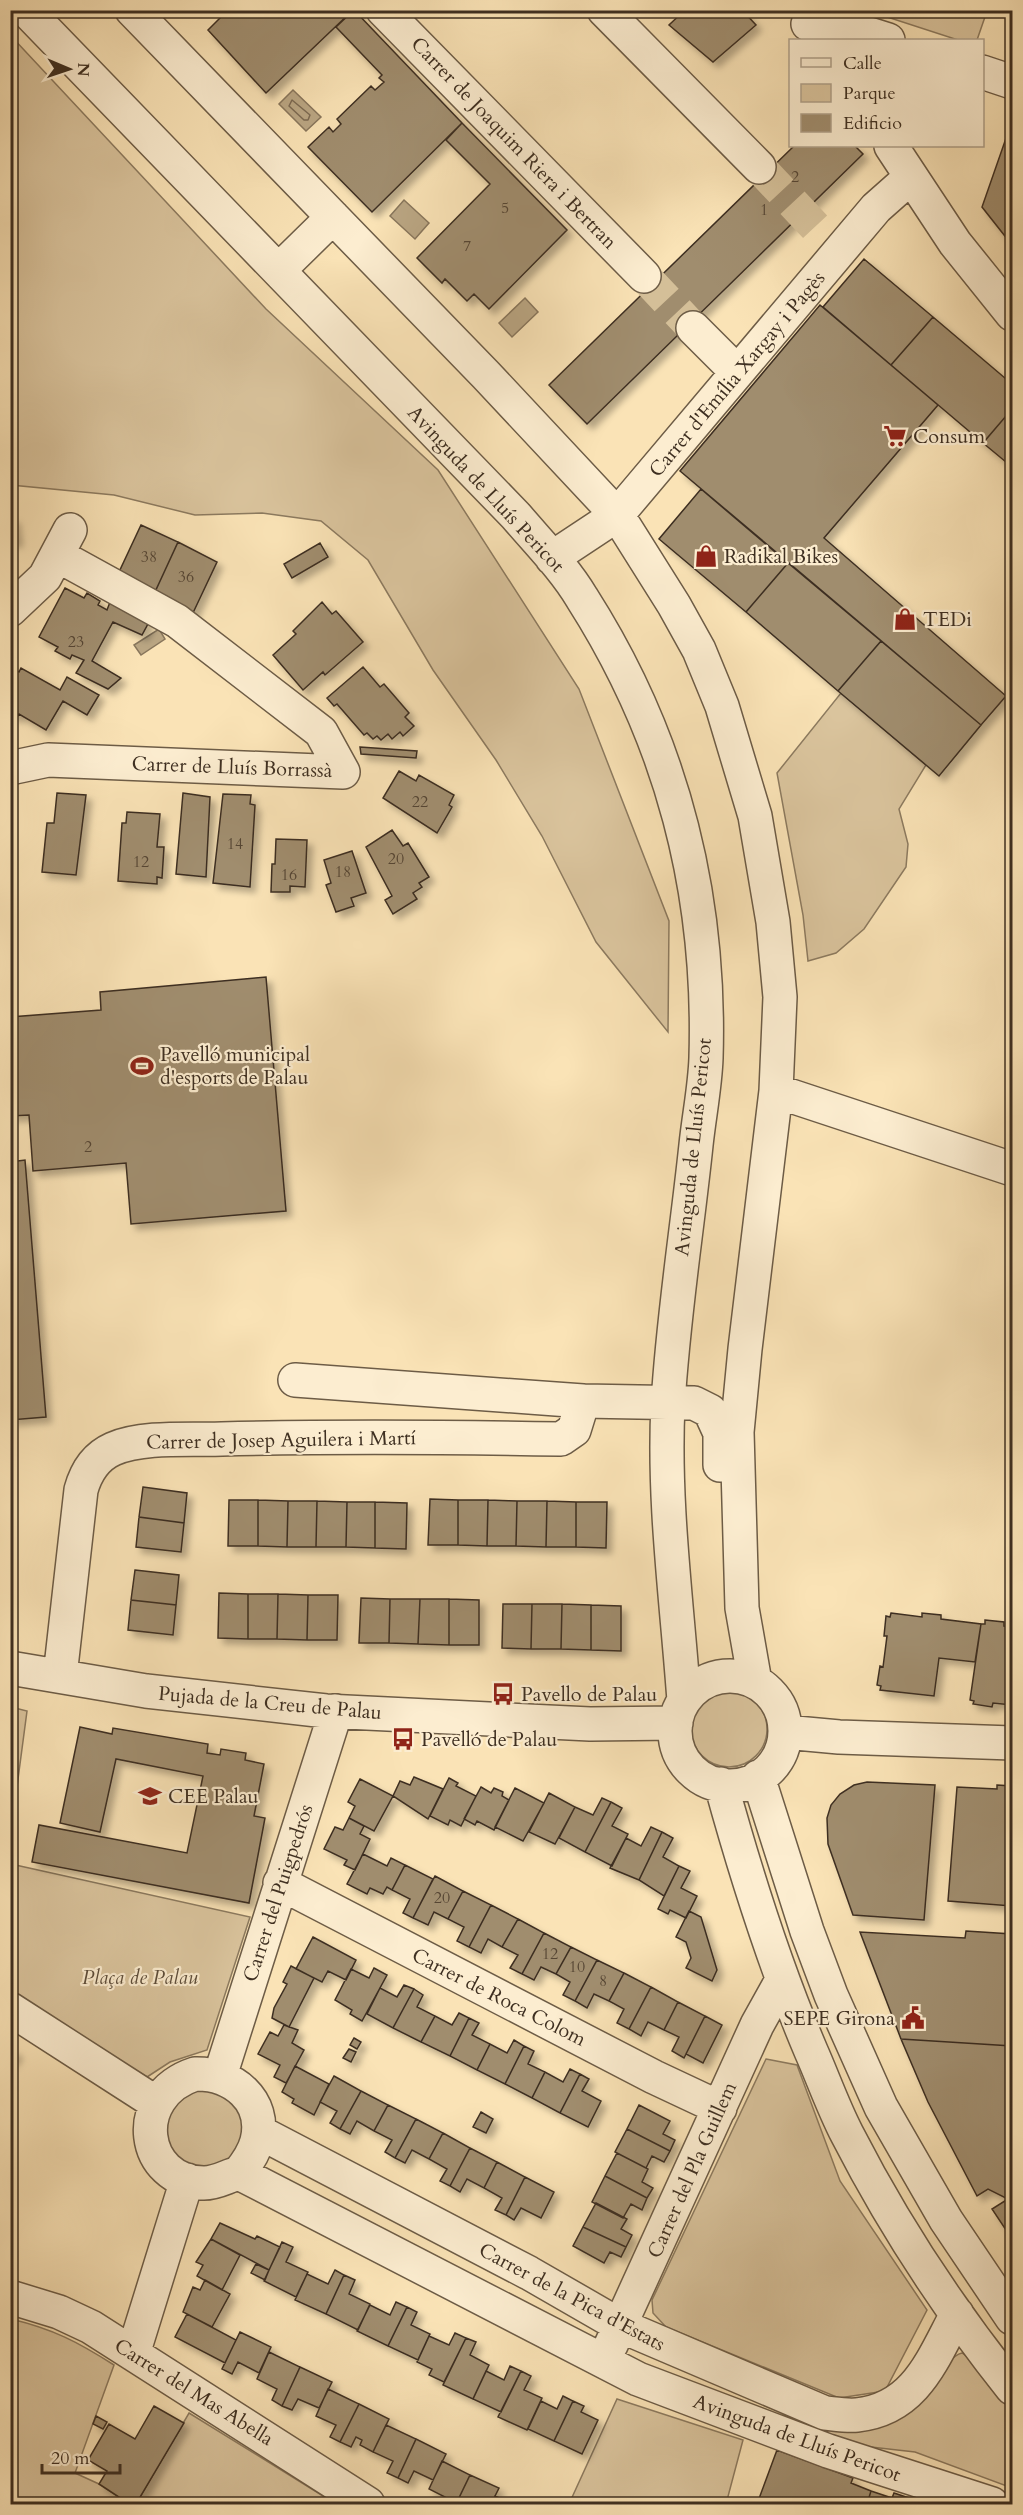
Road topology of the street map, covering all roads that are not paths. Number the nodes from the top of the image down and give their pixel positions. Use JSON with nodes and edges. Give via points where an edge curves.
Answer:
{"nodes":[{"id":1,"x":26,"y":10,"type":"edge"},
{"id":2,"x":132,"y":10,"type":"edge"},
{"id":3,"x":383,"y":10,"type":"edge"},
{"id":4,"x":604,"y":10,"type":"edge"},
{"id":5,"x":809,"y":21,"type":"edge"},
{"id":6,"x":885,"y":39,"type":"edge"},
{"id":7,"x":984,"y":73,"type":"edge"},
{"id":8,"x":1012,"y":82,"type":"edge"},
{"id":9,"x":892,"y":147,"type":"edge"},
{"id":10,"x":759,"y":167,"type":"tunnel mouth"},
{"id":11,"x":910,"y":177,"type":"junction"},
{"id":12,"x":333,"y":217,"type":"junction"},
{"id":13,"x":279,"y":270,"type":"junction"},
{"id":14,"x":644,"y":276,"type":"tunnel mouth"},
{"id":15,"x":1012,"y":314,"type":"edge"},
{"id":16,"x":693,"y":328,"type":"tunnel mouth"},
{"id":17,"x":737,"y":372,"type":"junction"},
{"id":18,"x":617,"y":515,"type":"junction"},
{"id":19,"x":58,"y":554,"type":"junction"},
{"id":20,"x":552,"y":558,"type":"junction"},
{"id":21,"x":10,"y":583,"type":"edge"},
{"id":22,"x":10,"y":610,"type":"edge"},
{"id":23,"x":10,"y":768,"type":"edge"},
{"id":24,"x":776,"y":1090,"type":"junction"},
{"id":25,"x":1012,"y":1170,"type":"edge"},
{"id":26,"x":295,"y":1380,"type":"dead end"},
{"id":27,"x":583,"y":1401,"type":"junction"},
{"id":28,"x":668,"y":1401,"type":"junction"},
{"id":29,"x":740,"y":1562,"type":"junction"},
{"id":30,"x":10,"y":1668,"type":"edge"},
{"id":31,"x":60,"y":1676,"type":"junction"},
{"id":32,"x":755,"y":1682,"type":"junction"},
{"id":33,"x":336,"y":1711,"type":"junction"},
{"id":34,"x":680,"y":1712,"type":"junction"},
{"id":35,"x":785,"y":1732,"type":"junction"},
{"id":36,"x":1012,"y":1743,"type":"edge"},
{"id":37,"x":758,"y":1777,"type":"junction"},
{"id":38,"x":721,"y":1784,"type":"junction"},
{"id":39,"x":280,"y":1883,"type":"junction"},
{"id":40,"x":782,"y":1980,"type":"junction"},
{"id":41,"x":10,"y":2009,"type":"edge"},
{"id":42,"x":220,"y":2076,"type":"junction"},
{"id":43,"x":156,"y":2103,"type":"junction"},
{"id":44,"x":720,"y":2108,"type":"junction"},
{"id":45,"x":259,"y":2133,"type":"junction"},
{"id":46,"x":239,"y":2173,"type":"junction"},
{"id":47,"x":187,"y":2180,"type":"junction"},
{"id":48,"x":10,"y":2297,"type":"edge"},
{"id":49,"x":957,"y":2314,"type":"junction"},
{"id":50,"x":1012,"y":2318,"type":"edge"},
{"id":51,"x":621,"y":2326,"type":"junction"},
{"id":52,"x":133,"y":2354,"type":"junction"},
{"id":53,"x":605,"y":2362,"type":"junction"},
{"id":54,"x":1012,"y":2388,"type":"edge"},
{"id":55,"x":368,"y":2505,"type":"edge"},
{"id":56,"x":992,"y":2505,"type":"edge"}],
"edges":[{"from":1,"to":13,"type":"street","name":"Avinguda de Lluís Pericot"},
{"from":2,"to":12,"type":"street"},
{"from":3,"to":14,"type":"street","name":"Carrer de Joaquim Riera i Bertran"},
{"from":4,"to":10,"type":"street"},
{"from":5,"to":6,"type":"street"},
{"from":7,"to":8,"type":"street"},
{"from":9,"to":11,"type":"street"},
{"from":11,"to":15,"type":"street","via":[[955,243]]},
{"from":11,"to":17,"type":"street","name":"Carrer d'Emília Xargay i Pagès","via":[[828,243]]},
{"from":12,"to":13,"type":"street"},
{"from":12,"to":18,"type":"street"},
{"from":13,"to":20,"type":"street","name":"Avinguda de Lluís Pericot"},
{"from":16,"to":17,"type":"street"},
{"from":17,"to":18,"type":"street","name":"Carrer d'Emília Xargay i Pagès"},
{"from":18,"to":20,"type":"street","name":"Carrer d'Emília Xargay i Pagès"},
{"from":18,"to":24,"type":"street","via":[[699,650],[722,706],[751,800],[773,922],[780,997]]},
{"from":19,"to":21,"type":"street"},
{"from":19,"to":22,"type":"street"},
{"from":19,"to":23,"type":"street","name":"Carrer de Lluís Borrassà","via":[[186,628],[321,732],[343,772],[48,760]]},
{"from":20,"to":28,"type":"street","name":"Avinguda de Lluís Pericot","via":[[583,598],[643,710],[681,817],[693,870],[705,982],[706,1060]]},
{"from":24,"to":25,"type":"street"},
{"from":24,"to":29,"type":"street","via":[[737,1432]]},
{"from":26,"to":27,"type":"street"},
{"from":27,"to":28,"type":"street"},
{"from":27,"to":31,"type":"street","name":"Carrer de Josep Aguilera i Martí","via":[[574,1430],[561,1439],[288,1437],[148,1442],[112,1449],[85,1474],[81,1490]]},
{"from":28,"to":29,"type":"street","via":[[694,1402],[710,1411],[720,1433],[719,1512]]},
{"from":28,"to":34,"type":"street","name":"Avinguda de Lluís Pericot"},
{"from":29,"to":32,"type":"street","via":[[742,1608]]},
{"from":30,"to":31,"type":"street","name":"Pujada de la Creu de Palau"},
{"from":31,"to":33,"type":"street","name":"Pujada de la Creu de Palau","via":[[146,1691]]},
{"from":32,"to":34,"type":"street","via":[[744,1677],[716,1677],[694,1689]]},
{"from":32,"to":35,"type":"street","via":[[772,1695]]},
{"from":33,"to":34,"type":"street","name":"Pujada de la Creu de Palau","via":[[608,1725]]},
{"from":33,"to":39,"type":"street","name":"Carrer del Puigpedrós"},
{"from":34,"to":38,"type":"street","via":[[677,1744],[684,1760],[705,1779]]},
{"from":35,"to":36,"type":"street"},
{"from":35,"to":37,"type":"street","via":[[779,1755]]},
{"from":37,"to":38,"type":"street","via":[[734,1786]]},
{"from":37,"to":50,"type":"street","via":[[807,1931],[881,2107],[946,2220]]},
{"from":38,"to":40,"type":"street"},
{"from":39,"to":42,"type":"street","name":"Carrer del Puigpedrós"},
{"from":39,"to":44,"type":"street","name":"Carrer de Roca Colom"},
{"from":40,"to":44,"type":"street","name":"Carrer del Pla Guillem"},
{"from":40,"to":49,"type":"street","via":[[847,2133],[908,2242]]},
{"from":41,"to":43,"type":"street"},
{"from":42,"to":43,"type":"street","via":[[195,2074],[183,2078],[172,2084]]},
{"from":42,"to":45,"type":"street","via":[[238,2086],[252,2102]]},
{"from":43,"to":47,"type":"street","via":[[150,2126],[154,2149],[167,2168]]},
{"from":44,"to":51,"type":"street","name":"Carrer del Pla Guillem"},
{"from":45,"to":46,"type":"street","via":[[253,2153]]},
{"from":45,"to":51,"type":"street","name":"Carrer de la Pica d'Estats","via":[[529,2273]]},
{"from":46,"to":47,"type":"street","via":[[215,2182]]},
{"from":46,"to":53,"type":"street"},
{"from":47,"to":52,"type":"street"},
{"from":48,"to":52,"type":"street","name":"Carrer del Mas Abella","via":[[76,2319]]},
{"from":49,"to":51,"type":"street","name":"Carrer de la Pica d'Estats","via":[[927,2371],[910,2392],[889,2407],[857,2415],[825,2413]]},
{"from":49,"to":54,"type":"street"},
{"from":51,"to":53,"type":"street","name":"Carrer del Pla Guillem"},
{"from":52,"to":55,"type":"street","name":"Carrer del Mas Abella"},
{"from":53,"to":56,"type":"street","name":"Avinguda de Lluís Pericot","via":[[638,2379],[828,2451]]}]}
